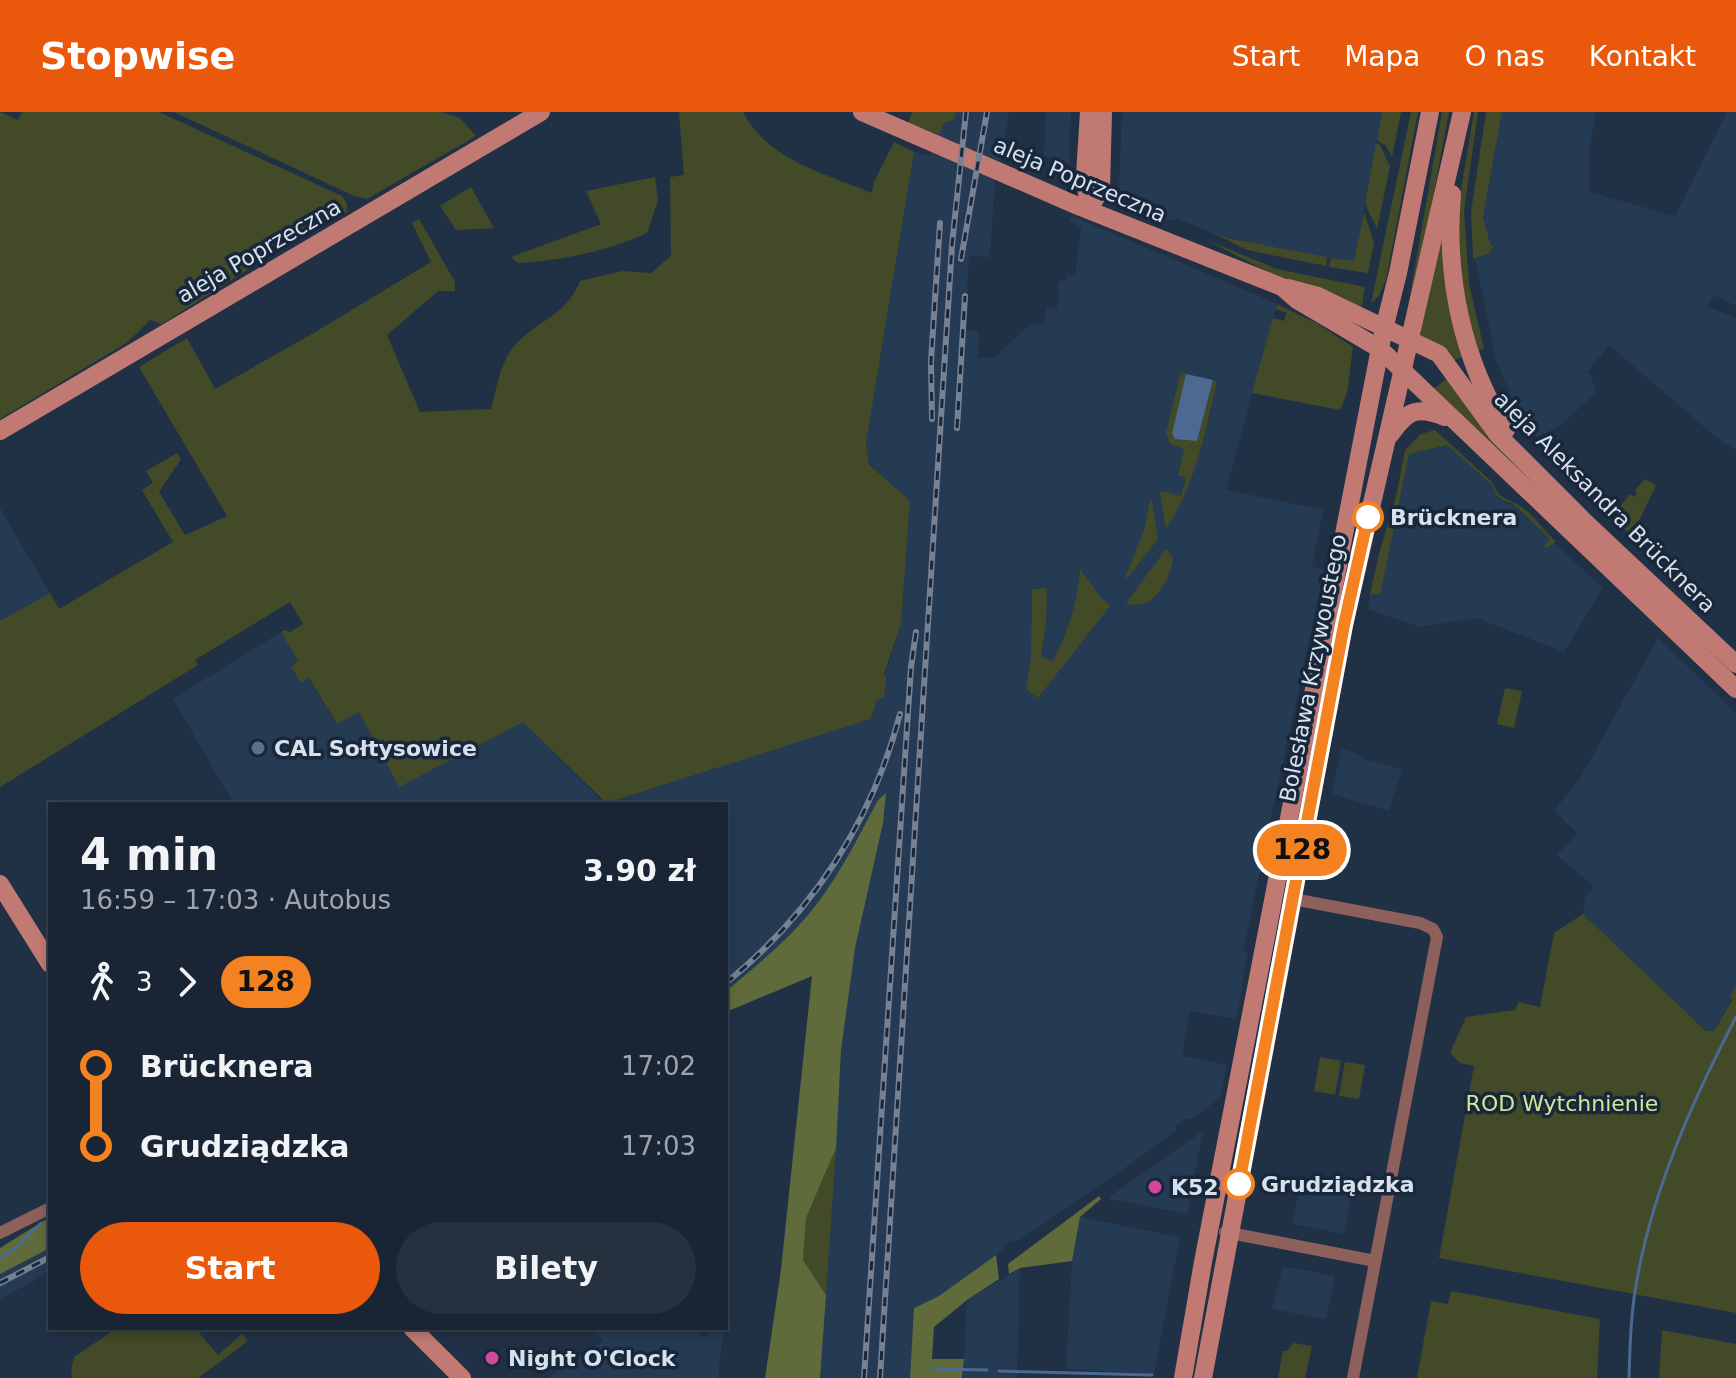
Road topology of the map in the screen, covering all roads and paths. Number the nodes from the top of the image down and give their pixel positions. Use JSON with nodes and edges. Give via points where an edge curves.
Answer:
{"nodes":[{"id":1,"x":541,"y":112,"type":"edge"},
{"id":2,"x":1089,"y":112,"type":"edge"},
{"id":3,"x":1103,"y":112,"type":"edge"},
{"id":4,"x":1430,"y":112,"type":"edge"},
{"id":5,"x":1462,"y":112,"type":"edge"},
{"id":6,"x":866,"y":113,"type":"edge"},
{"id":7,"x":1458,"y":132,"type":"junction"},
{"id":8,"x":1085,"y":175,"type":"junction"},
{"id":9,"x":1101,"y":188,"type":"junction"},
{"id":10,"x":1043,"y":191,"type":"junction"},
{"id":11,"x":1089,"y":210,"type":"junction"},
{"id":12,"x":1124,"y":223,"type":"junction"},
{"id":13,"x":1282,"y":287,"type":"junction"},
{"id":14,"x":1384,"y":327,"type":"junction"},
{"id":15,"x":1410,"y":339,"type":"junction"},
{"id":16,"x":1380,"y":349,"type":"junction"},
{"id":17,"x":1402,"y":370,"type":"junction"},
{"id":18,"x":1449,"y":418,"type":"junction"},
{"id":19,"x":0,"y":431,"type":"edge"},
{"id":20,"x":1384,"y":444,"type":"junction"},
{"id":21,"x":1523,"y":458,"type":"junction"},
{"id":22,"x":1733,"y":670,"type":"edge"},
{"id":23,"x":0,"y":884,"type":"edge"},
{"id":24,"x":1293,"y":899,"type":"junction"},
{"id":25,"x":48,"y":961,"type":"edge"},
{"id":26,"x":48,"y":1209,"type":"edge"},
{"id":27,"x":1209,"y":1229,"type":"junction"},
{"id":28,"x":0,"y":1233,"type":"edge"},
{"id":29,"x":1230,"y":1233,"type":"junction"},
{"id":30,"x":1375,"y":1261,"type":"junction"},
{"id":31,"x":414,"y":1330,"type":"edge"},
{"id":32,"x":462,"y":1378,"type":"edge"},
{"id":33,"x":1183,"y":1378,"type":"edge"},
{"id":34,"x":1203,"y":1378,"type":"edge"},
{"id":35,"x":1353,"y":1378,"type":"edge"}],
"edges":[{"from":1,"to":19,"type":"main road","name":"aleja Poprzeczna"},
{"from":2,"to":8,"type":"main road"},
{"from":3,"to":9,"type":"main road"},
{"from":4,"to":14,"type":"main road","name":"Bolesława Krzywoustego"},
{"from":5,"to":7,"type":"main road","name":"Bolesława Krzywoustego"},
{"from":6,"to":10,"type":"main road","name":"aleja Poprzeczna"},
{"from":7,"to":15,"type":"main road","name":"Bolesława Krzywoustego"},
{"from":7,"to":21,"type":"main road","via":[[1451,220],[1454,290],[1465,340],[1488,399]]},
{"from":8,"to":10,"type":"main road","via":[[1064,189]]},
{"from":8,"to":11,"type":"main road"},
{"from":9,"to":11,"type":"main road"},
{"from":9,"to":12,"type":"main road"},
{"from":10,"to":11,"type":"main road","name":"aleja Poprzeczna"},
{"from":11,"to":12,"type":"main road","name":"aleja Poprzeczna"},
{"from":12,"to":13,"type":"main road","name":"aleja Poprzeczna"},
{"from":13,"to":14,"type":"main road","name":"aleja Poprzeczna","via":[[1318,296]]},
{"from":13,"to":16,"type":"main road","name":"aleja Poprzeczna"},
{"from":14,"to":15,"type":"main road","name":"aleja Aleksandra Brücknera"},
{"from":14,"to":16,"type":"main road","name":"Bolesława Krzywoustego"},
{"from":15,"to":17,"type":"main road","name":"Bolesława Krzywoustego"},
{"from":15,"to":21,"type":"main road","name":"aleja Aleksandra Brücknera","via":[[1439,354],[1487,423]]},
{"from":16,"to":17,"type":"main road","name":"aleja Poprzeczna"},
{"from":16,"to":27,"type":"main road","name":"Bolesława Krzywoustego"},
{"from":17,"to":18,"type":"main road","name":"aleja Aleksandra Brücknera"},
{"from":17,"to":20,"type":"main road","name":"Bolesława Krzywoustego"},
{"from":18,"to":20,"type":"main road","via":[[1427,410],[1411,413]]},
{"from":18,"to":22,"type":"main road","name":"aleja Aleksandra Brücknera"},
{"from":20,"to":24,"type":"main road","name":"Bolesława Krzywoustego"},
{"from":21,"to":22,"type":"main road","name":"aleja Aleksandra Brücknera"},
{"from":23,"to":25,"type":"main road"},
{"from":24,"to":29,"type":"main road","name":"Bolesława Krzywoustego"},
{"from":24,"to":30,"type":"street","via":[[1420,923],[1437,937]]},
{"from":26,"to":28,"type":"street"},
{"from":27,"to":29,"type":"street"},
{"from":27,"to":33,"type":"main road","name":"Bolesława Krzywoustego"},
{"from":29,"to":30,"type":"street"},
{"from":29,"to":34,"type":"main road","name":"Bolesława Krzywoustego"},
{"from":30,"to":35,"type":"street"},
{"from":31,"to":32,"type":"main road"}]}
